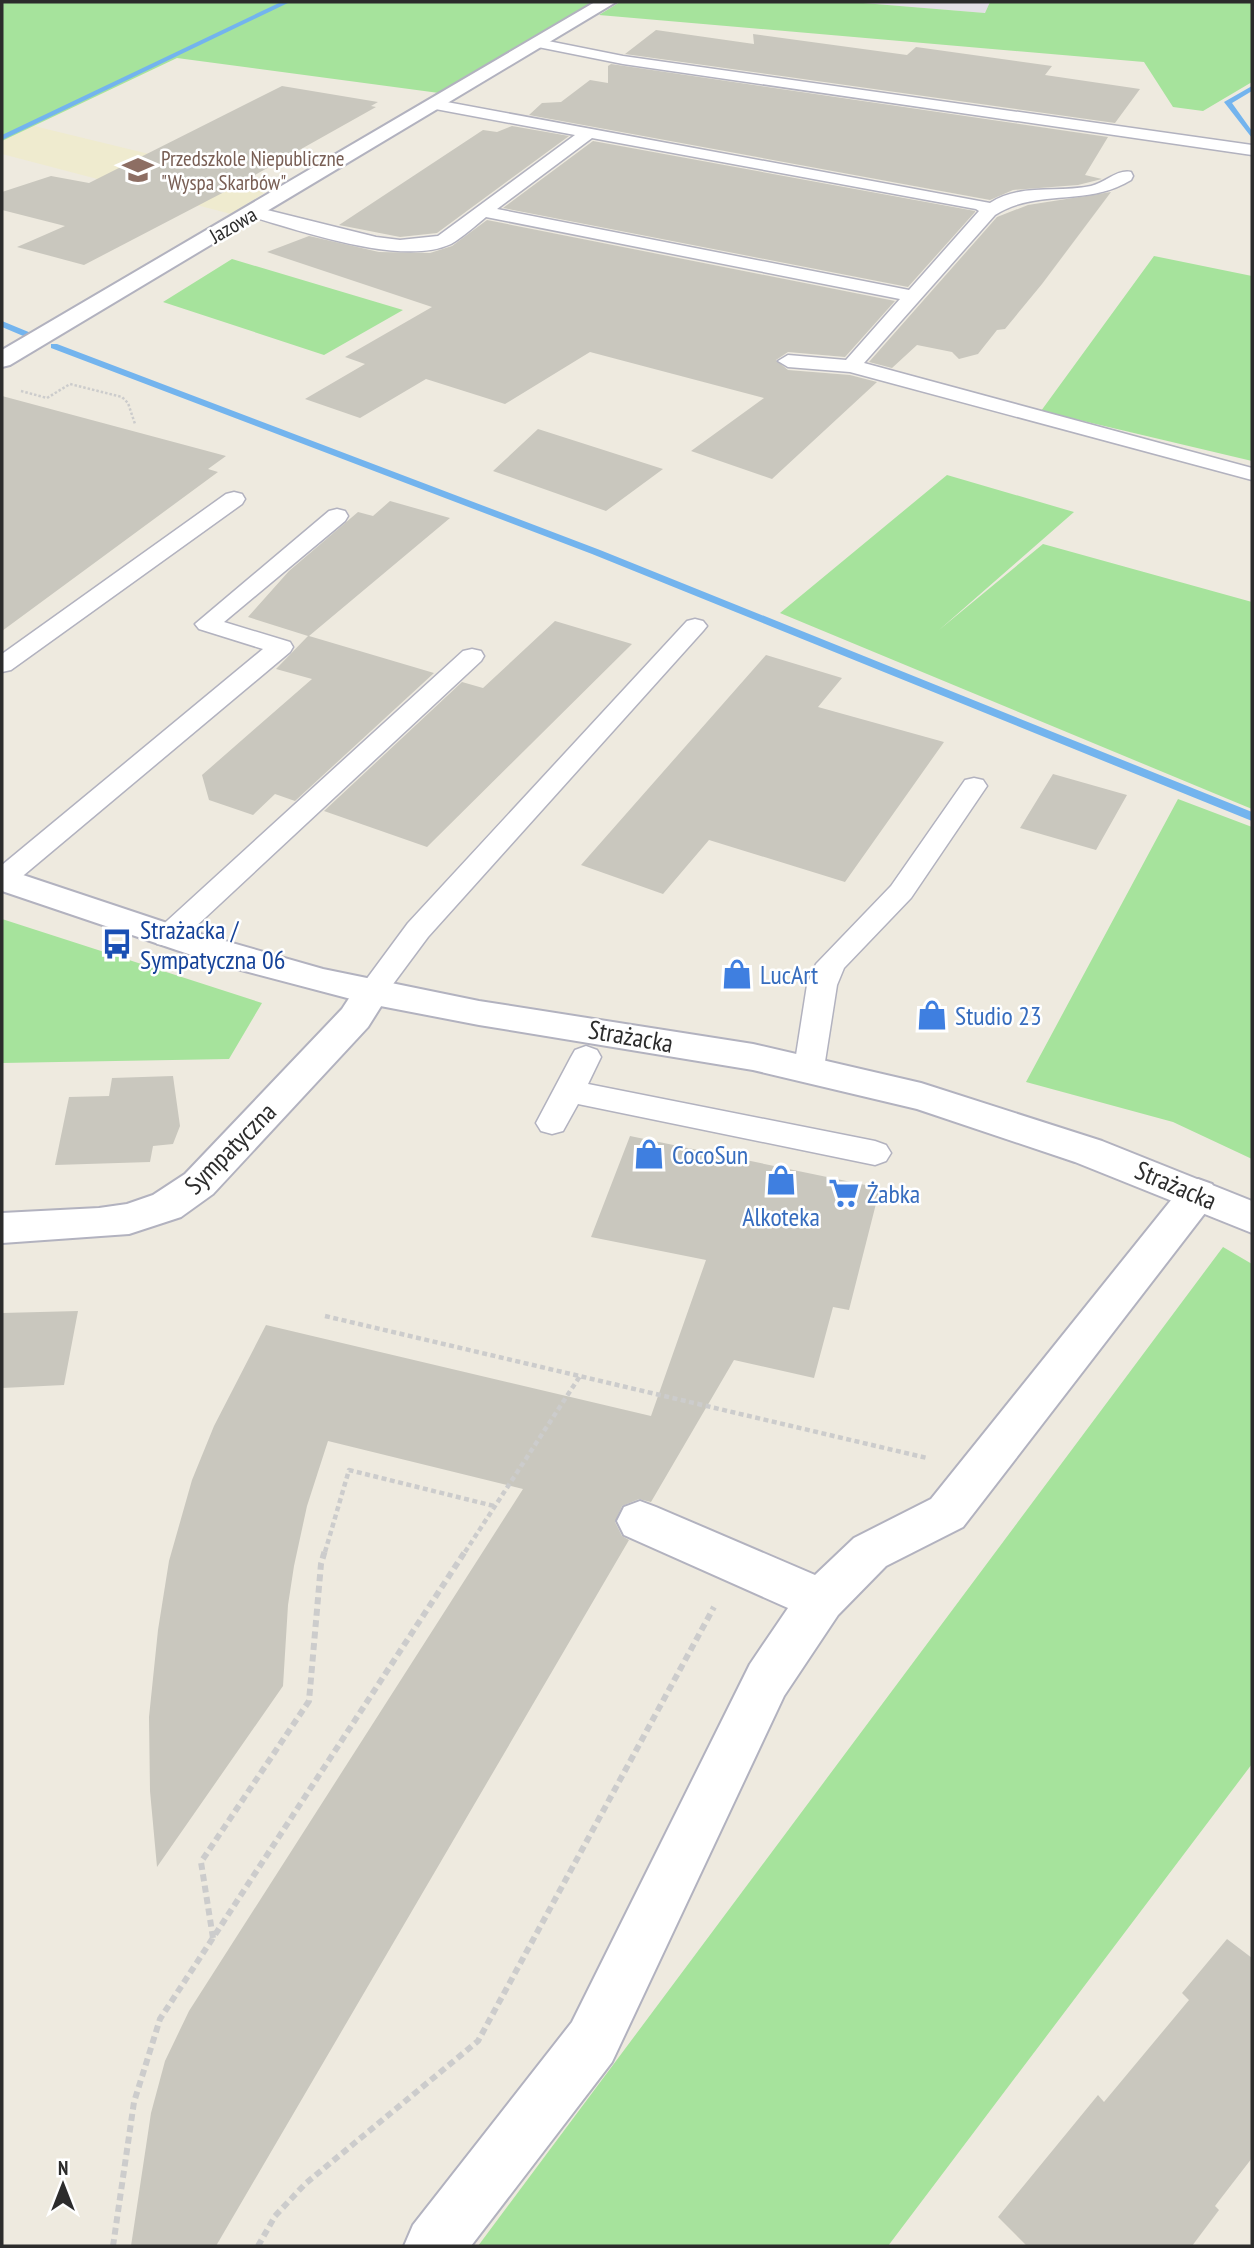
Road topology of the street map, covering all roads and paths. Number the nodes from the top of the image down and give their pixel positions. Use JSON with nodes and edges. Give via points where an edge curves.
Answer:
{"nodes":[{"id":1,"x":607,"y":2,"type":"edge"},
{"id":2,"x":538,"y":43,"type":"junction"},
{"id":3,"x":436,"y":105,"type":"junction"},
{"id":4,"x":590,"y":132,"type":"junction"},
{"id":5,"x":1252,"y":150,"type":"edge"},
{"id":6,"x":1125,"y":176,"type":"dead end"},
{"id":7,"x":989,"y":211,"type":"junction"},
{"id":8,"x":255,"y":212,"type":"junction"},
{"id":9,"x":484,"y":212,"type":"junction"},
{"id":10,"x":913,"y":296,"type":"junction"},
{"id":11,"x":2,"y":360,"type":"edge"},
{"id":12,"x":788,"y":360,"type":"dead end"},
{"id":13,"x":851,"y":366,"type":"junction"},
{"id":14,"x":38,"y":396,"type":"dead end"},
{"id":15,"x":135,"y":424,"type":"dead end"},
{"id":16,"x":1252,"y":474,"type":"edge"},
{"id":17,"x":234,"y":499,"type":"dead end"},
{"id":18,"x":337,"y":516,"type":"dead end"},
{"id":19,"x":695,"y":625,"type":"dead end"},
{"id":20,"x":472,"y":656,"type":"dead end"},
{"id":21,"x":2,"y":665,"type":"edge"},
{"id":22,"x":974,"y":786,"type":"dead end"},
{"id":23,"x":2,"y":879,"type":"edge"},
{"id":24,"x":167,"y":937,"type":"junction"},
{"id":25,"x":372,"y":992,"type":"junction"},
{"id":26,"x":586,"y":1057,"type":"dead end"},
{"id":27,"x":809,"y":1068,"type":"junction"},
{"id":28,"x":569,"y":1091,"type":"junction"},
{"id":29,"x":552,"y":1123,"type":"dead end"},
{"id":30,"x":875,"y":1153,"type":"dead end"},
{"id":31,"x":1198,"y":1194,"type":"junction"},
{"id":32,"x":1252,"y":1217,"type":"edge"},
{"id":33,"x":2,"y":1228,"type":"edge"},
{"id":34,"x":325,"y":1316,"type":"dead end"},
{"id":35,"x":580,"y":1376,"type":"junction"},
{"id":36,"x":981,"y":1471,"type":"junction"},
{"id":37,"x":494,"y":1506,"type":"junction"},
{"id":38,"x":640,"y":1521,"type":"dead end"},
{"id":39,"x":737,"y":1564,"type":"junction"},
{"id":40,"x":821,"y":1600,"type":"junction"},
{"id":41,"x":213,"y":1939,"type":"junction"},
{"id":42,"x":113,"y":2246,"type":"edge"},
{"id":43,"x":258,"y":2246,"type":"edge"},
{"id":44,"x":435,"y":2246,"type":"edge"}],
"edges":[{"from":1,"to":2,"type":"street","name":"Jazowa"},
{"from":2,"to":3,"type":"street","name":"Jazowa"},
{"from":2,"to":5,"type":"lane","via":[[623,60]]},
{"from":3,"to":4,"type":"lane"},
{"from":3,"to":8,"type":"street","name":"Jazowa"},
{"from":4,"to":7,"type":"lane","via":[[965,200]]},
{"from":4,"to":9,"type":"lane"},
{"from":6,"to":7,"type":"lane","via":[[1117,183],[1083,192],[1003,201]]},
{"from":7,"to":10,"type":"lane"},
{"from":8,"to":9,"type":"lane","via":[[411,247],[444,240]]},
{"from":8,"to":11,"type":"street","name":"Jazowa"},
{"from":9,"to":10,"type":"lane"},
{"from":10,"to":13,"type":"lane"},
{"from":12,"to":13,"type":"lane"},
{"from":13,"to":16,"type":"lane"},
{"from":14,"to":15,"type":"path","via":[[47,398],[70,384],[117,395],[128,403]]},
{"from":17,"to":21,"type":"lane"},
{"from":18,"to":23,"type":"lane","via":[[207,624],[281,647]]},
{"from":19,"to":25,"type":"lane","via":[[418,930]]},
{"from":20,"to":24,"type":"lane"},
{"from":22,"to":27,"type":"lane","via":[[901,892],[831,964],[821,985]]},
{"from":23,"to":24,"type":"street","name":"Strażacka"},
{"from":24,"to":25,"type":"street","name":"Strażacka"},
{"from":25,"to":27,"type":"street","name":"Strażacka"},
{"from":25,"to":33,"type":"street","name":"Sympatyczna","via":[[355,1018],[199,1184],[167,1206],[130,1219]]},
{"from":26,"to":28,"type":"lane"},
{"from":27,"to":31,"type":"street","name":"Strażacka","via":[[996,1118],[1094,1151]]},
{"from":28,"to":29,"type":"lane"},
{"from":28,"to":30,"type":"lane"},
{"from":31,"to":32,"type":"street","name":"Strażacka"},
{"from":31,"to":36,"type":"street"},
{"from":34,"to":35,"type":"path"},
{"from":35,"to":36,"type":"path"},
{"from":35,"to":37,"type":"path"},
{"from":36,"to":40,"type":"street","via":[[947,1513],[870,1552]]},
{"from":37,"to":41,"type":"path"},
{"from":37,"to":41,"type":"path","via":[[349,1470],[321,1564],[309,1701],[201,1862]]},
{"from":38,"to":39,"type":"street"},
{"from":39,"to":40,"type":"street"},
{"from":39,"to":43,"type":"path","via":[[478,2041],[305,2184],[275,2216]]},
{"from":40,"to":44,"type":"street","via":[[767,1680],[593,2042]]},
{"from":41,"to":42,"type":"path","via":[[160,2020],[144,2054]]}]}
